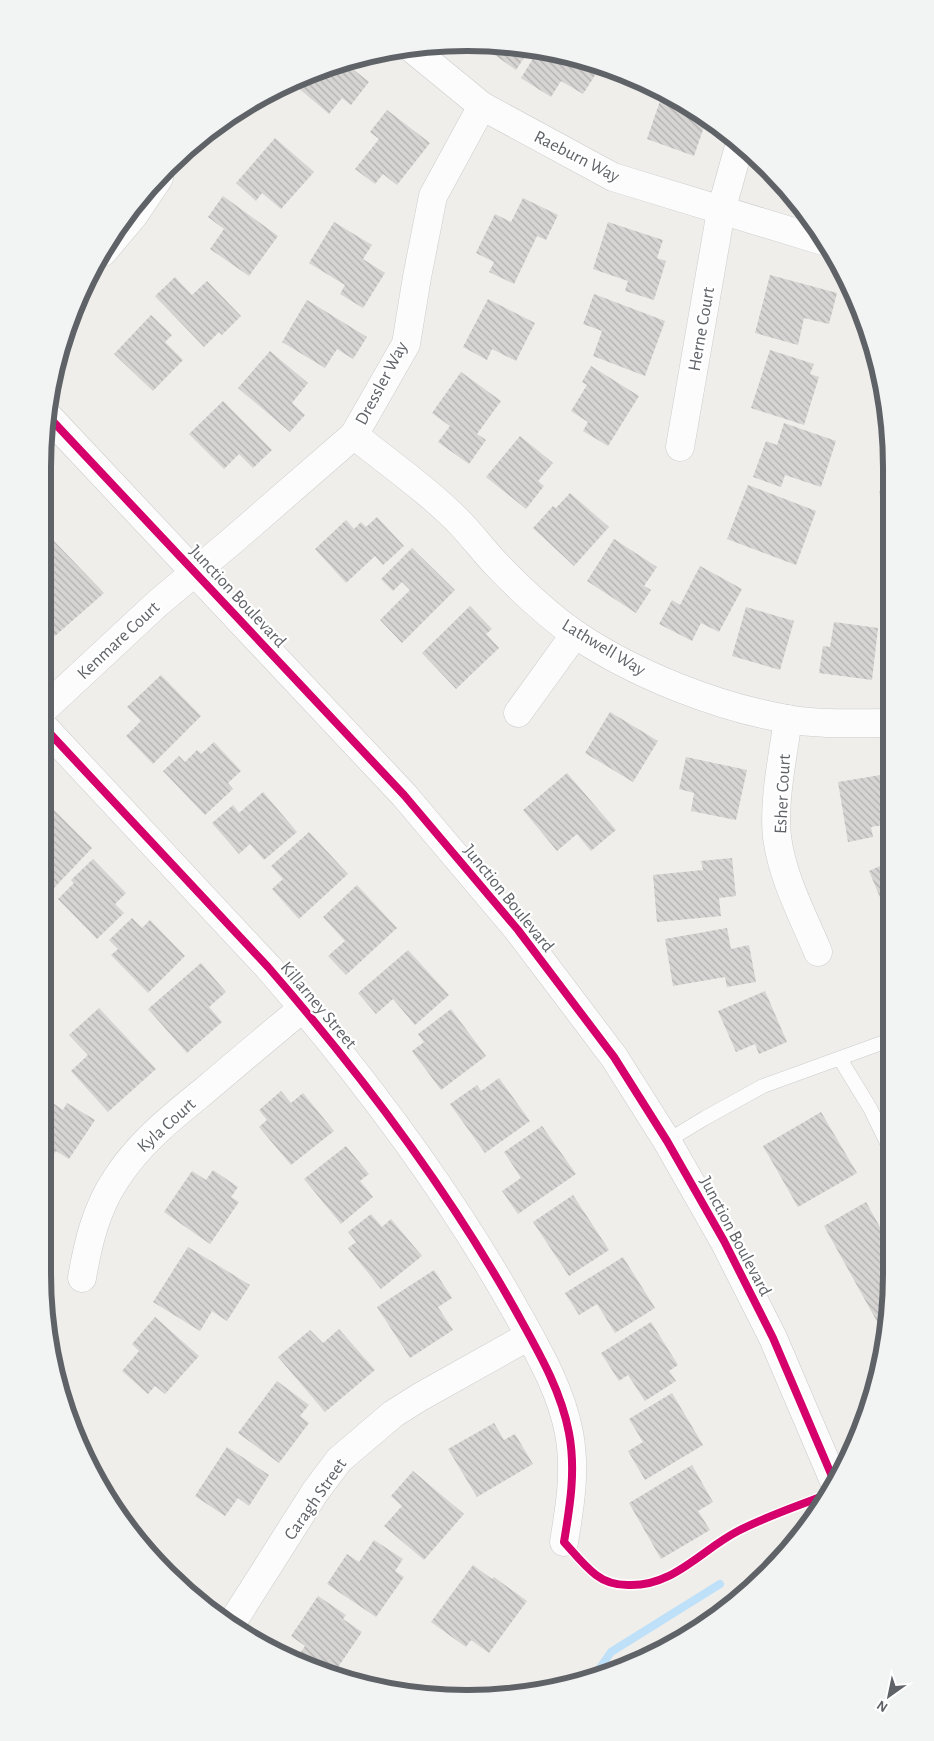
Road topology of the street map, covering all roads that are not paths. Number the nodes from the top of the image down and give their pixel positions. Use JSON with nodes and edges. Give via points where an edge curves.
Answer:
{"nodes":[{"id":1,"x":419,"y":54,"type":"edge"},
{"id":2,"x":482,"y":106,"type":"junction"},
{"id":3,"x":738,"y":151,"type":"edge"},
{"id":4,"x":721,"y":210,"type":"junction"},
{"id":5,"x":814,"y":238,"type":"edge"},
{"id":6,"x":54,"y":421,"type":"edge"},
{"id":7,"x":354,"y":435,"type":"junction"},
{"id":8,"x":680,"y":448,"type":"dead end"},
{"id":9,"x":195,"y":572,"type":"junction"},
{"id":10,"x":575,"y":634,"type":"junction"},
{"id":11,"x":51,"y":703,"type":"edge"},
{"id":12,"x":518,"y":713,"type":"dead end"},
{"id":13,"x":788,"y":720,"type":"junction"},
{"id":14,"x":883,"y":723,"type":"edge"},
{"id":15,"x":51,"y":735,"type":"edge"},
{"id":16,"x":818,"y":952,"type":"dead end"},
{"id":17,"x":303,"y":1008,"type":"junction"},
{"id":18,"x":883,"y":1043,"type":"edge"},
{"id":19,"x":840,"y":1059,"type":"junction"},
{"id":20,"x":883,"y":1135,"type":"edge"},
{"id":21,"x":667,"y":1141,"type":"junction"},
{"id":22,"x":82,"y":1278,"type":"dead end"},
{"id":23,"x":530,"y":1336,"type":"junction"},
{"id":24,"x":831,"y":1474,"type":"edge"},
{"id":25,"x":564,"y":1542,"type":"dead end"},
{"id":26,"x":234,"y":1619,"type":"edge"}],
"edges":[{"from":1,"to":2,"type":"street","name":"Raeburn Way"},
{"from":2,"to":4,"type":"street","name":"Raeburn Way","via":[[613,177]]},
{"from":2,"to":7,"type":"street","name":"Dressler Way","via":[[433,196],[406,344]]},
{"from":3,"to":4,"type":"street","name":"Herne Court"},
{"from":4,"to":5,"type":"street","name":"Raeburn Way"},
{"from":4,"to":8,"type":"street","name":"Herne Court"},
{"from":6,"to":9,"type":"street","name":"Junction Boulevard"},
{"from":7,"to":9,"type":"street","name":"Dressler Way"},
{"from":7,"to":10,"type":"street","name":"Lathwell Way","via":[[461,524],[530,598]]},
{"from":9,"to":11,"type":"street","name":"Kenmare Court"},
{"from":9,"to":21,"type":"street","name":"Junction Boulevard","via":[[404,794],[518,930],[614,1057]]},
{"from":10,"to":12,"type":"street"},
{"from":10,"to":13,"type":"street","name":"Lathwell Way","via":[[626,664],[677,687],[724,704]]},
{"from":13,"to":14,"type":"street","name":"Lathwell Way"},
{"from":13,"to":16,"type":"street","name":"Esher Court","via":[[778,796],[777,837],[789,884]]},
{"from":15,"to":17,"type":"street","name":"Killarney Street"},
{"from":17,"to":22,"type":"street","name":"Kyla Court","via":[[135,1153],[116,1178],[92,1227]]},
{"from":17,"to":23,"type":"street","name":"Killarney Street","via":[[371,1093],[436,1185],[471,1236]]},
{"from":18,"to":19,"type":"lane"},
{"from":19,"to":20,"type":"lane"},
{"from":19,"to":21,"type":"lane","via":[[763,1086]]},
{"from":21,"to":24,"type":"street","name":"Junction Boulevard","via":[[724,1241],[773,1338]]},
{"from":23,"to":25,"type":"street","name":"Killarney Street","via":[[550,1376],[569,1432],[572,1483]]},
{"from":23,"to":26,"type":"street","name":"Caragh Street","via":[[399,1410],[340,1460],[315,1492]]}]}
